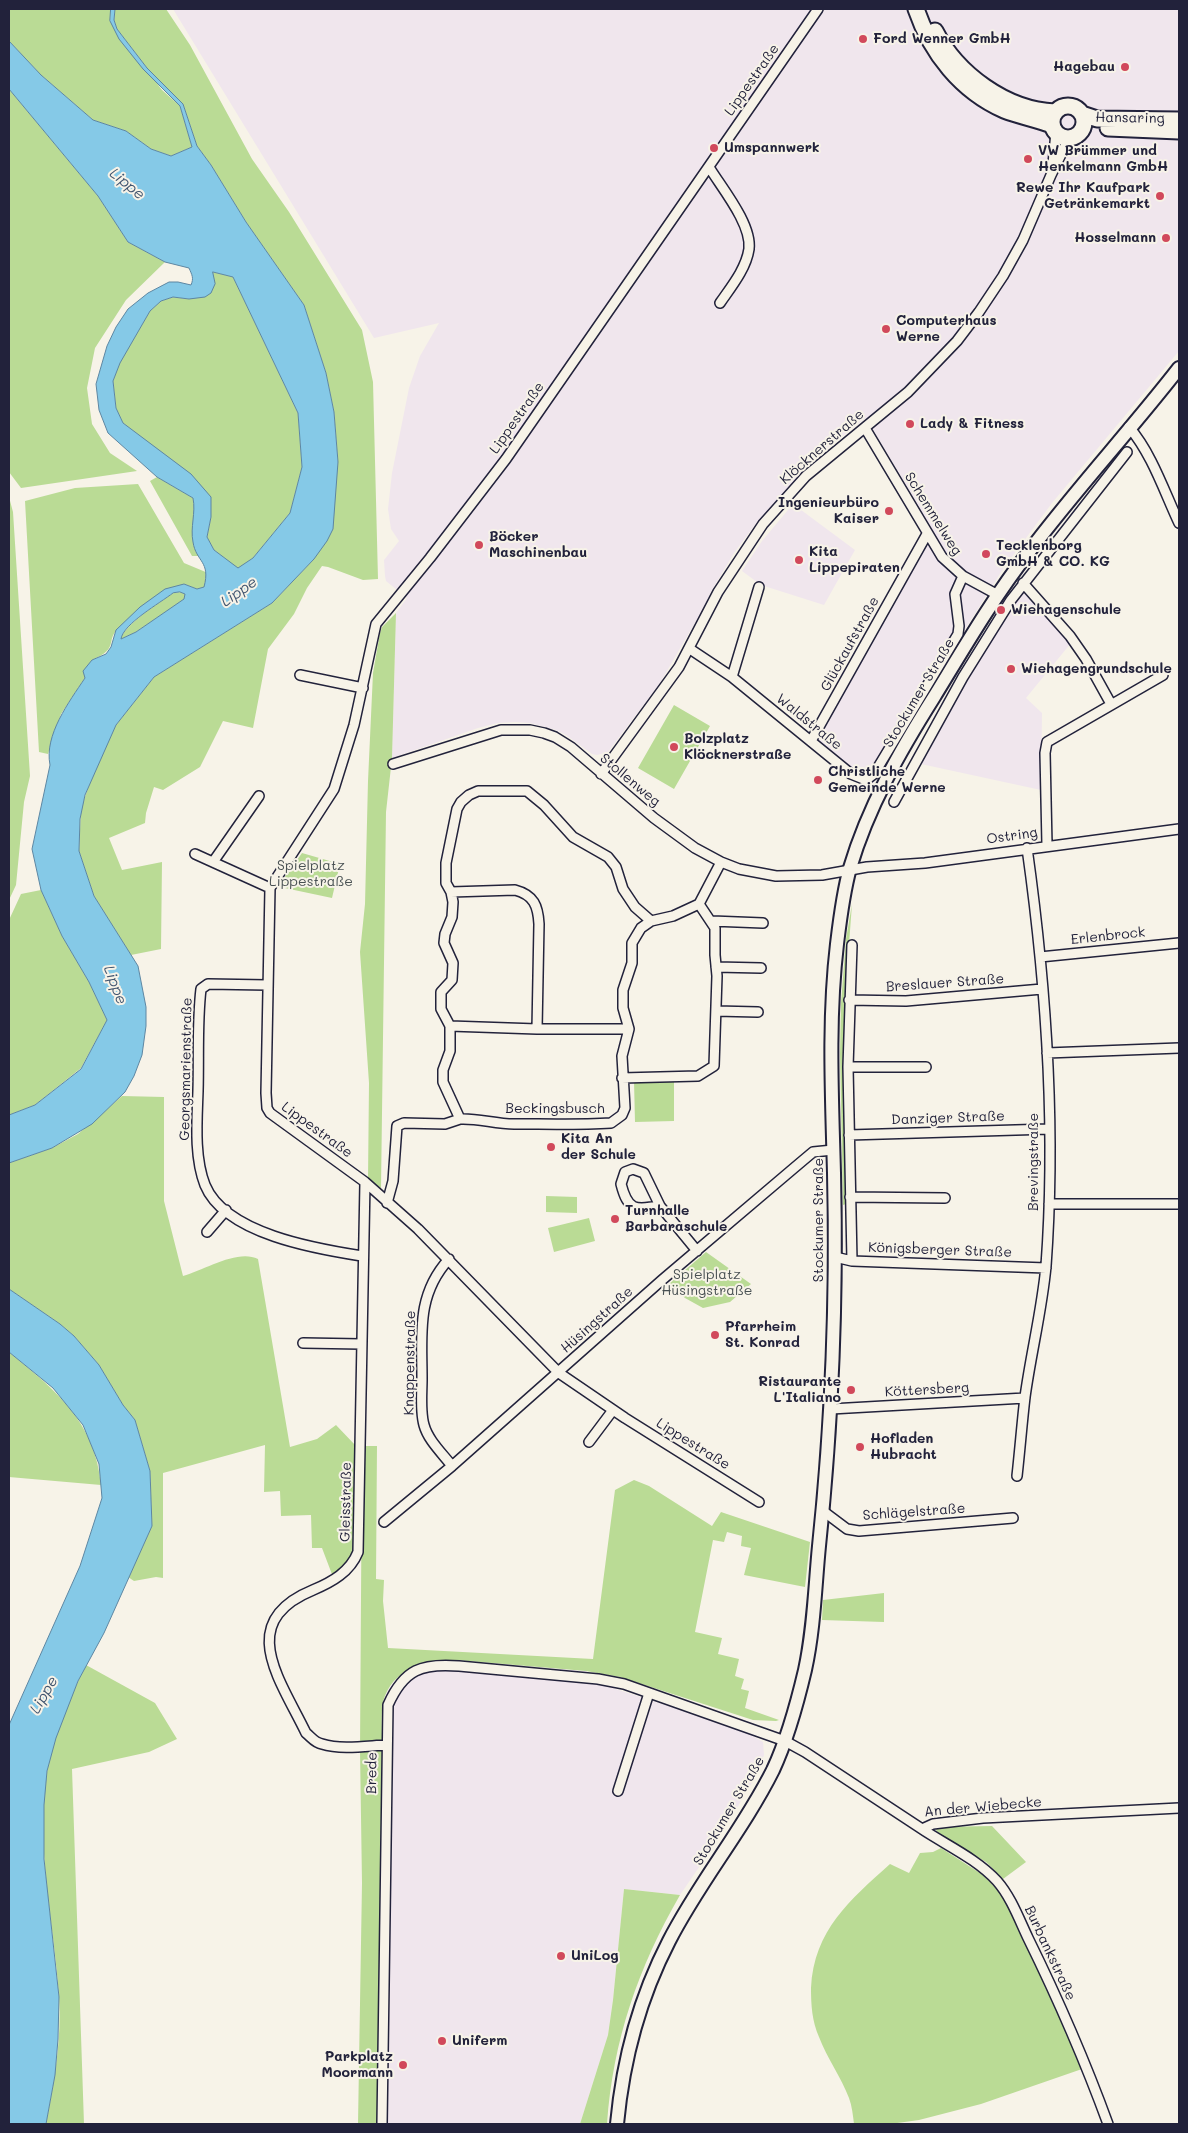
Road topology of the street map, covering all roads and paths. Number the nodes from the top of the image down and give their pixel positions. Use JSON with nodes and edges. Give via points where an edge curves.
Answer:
{"nodes":[{"id":1,"x":818,"y":9,"type":"edge"},
{"id":2,"x":916,"y":9,"type":"edge"},
{"id":3,"x":926,"y":9,"type":"edge"},
{"id":4,"x":1082,"y":114,"type":"junction"},
{"id":5,"x":1179,"y":120,"type":"edge"},
{"id":6,"x":1063,"y":127,"type":"junction"},
{"id":7,"x":1179,"y":131,"type":"edge"},
{"id":8,"x":709,"y":167,"type":"junction"},
{"id":9,"x":1051,"y":174,"type":"junction"},
{"id":10,"x":720,"y":303,"type":"dead end"},
{"id":11,"x":1178,"y":370,"type":"edge"},
{"id":12,"x":865,"y":428,"type":"junction"},
{"id":13,"x":1129,"y":428,"type":"junction"},
{"id":14,"x":1127,"y":452,"type":"dead end"},
{"id":15,"x":1179,"y":523,"type":"edge"},
{"id":16,"x":927,"y":534,"type":"junction"},
{"id":17,"x":963,"y":576,"type":"junction"},
{"id":18,"x":1023,"y":583,"type":"junction"},
{"id":19,"x":759,"y":587,"type":"dead end"},
{"id":20,"x":998,"y":595,"type":"junction"},
{"id":21,"x":690,"y":648,"type":"junction"},
{"id":22,"x":300,"y":675,"type":"dead end"},
{"id":23,"x":1163,"y":675,"type":"dead end"},
{"id":24,"x":732,"y":677,"type":"junction"},
{"id":25,"x":363,"y":688,"type":"junction"},
{"id":26,"x":1112,"y":704,"type":"junction"},
{"id":27,"x":811,"y":741,"type":"junction"},
{"id":28,"x":393,"y":764,"type":"dead end"},
{"id":29,"x":601,"y":774,"type":"junction"},
{"id":30,"x":871,"y":778,"type":"joint"},
{"id":31,"x":260,"y":796,"type":"dead end"},
{"id":32,"x":894,"y":802,"type":"dead end"},
{"id":33,"x":1179,"y":829,"type":"edge"},
{"id":34,"x":1047,"y":845,"type":"junction"},
{"id":35,"x":1027,"y":848,"type":"junction"},
{"id":36,"x":194,"y":854,"type":"dead end"},
{"id":37,"x":213,"y":862,"type":"junction"},
{"id":38,"x":721,"y":862,"type":"junction"},
{"id":39,"x":849,"y":870,"type":"junction"},
{"id":40,"x":270,"y":888,"type":"junction"},
{"id":41,"x":451,"y":892,"type":"junction"},
{"id":42,"x":699,"y":904,"type":"junction"},
{"id":43,"x":651,"y":921,"type":"junction"},
{"id":44,"x":712,"y":921,"type":"junction"},
{"id":45,"x":763,"y":923,"type":"dead end"},
{"id":46,"x":1179,"y":943,"type":"edge"},
{"id":47,"x":852,"y":945,"type":"dead end"},
{"id":48,"x":1040,"y":957,"type":"junction"},
{"id":49,"x":716,"y":967,"type":"junction"},
{"id":50,"x":761,"y":968,"type":"dead end"},
{"id":51,"x":267,"y":985,"type":"junction"},
{"id":52,"x":1042,"y":989,"type":"junction"},
{"id":53,"x":849,"y":1000,"type":"junction"},
{"id":54,"x":716,"y":1011,"type":"junction"},
{"id":55,"x":758,"y":1012,"type":"dead end"},
{"id":56,"x":450,"y":1026,"type":"junction"},
{"id":57,"x":537,"y":1029,"type":"junction"},
{"id":58,"x":629,"y":1029,"type":"junction"},
{"id":59,"x":1179,"y":1048,"type":"edge"},
{"id":60,"x":1047,"y":1053,"type":"junction"},
{"id":61,"x":848,"y":1067,"type":"junction"},
{"id":62,"x":926,"y":1067,"type":"dead end"},
{"id":63,"x":622,"y":1078,"type":"junction"},
{"id":64,"x":460,"y":1119,"type":"junction"},
{"id":65,"x":1049,"y":1129,"type":"junction"},
{"id":66,"x":849,"y":1135,"type":"junction"},
{"id":67,"x":834,"y":1150,"type":"junction"},
{"id":68,"x":365,"y":1182,"type":"junction"},
{"id":69,"x":850,"y":1197,"type":"junction"},
{"id":70,"x":945,"y":1198,"type":"dead end"},
{"id":71,"x":388,"y":1202,"type":"junction"},
{"id":72,"x":1049,"y":1204,"type":"junction"},
{"id":73,"x":1179,"y":1204,"type":"edge"},
{"id":74,"x":660,"y":1206,"type":"junction"},
{"id":75,"x":226,"y":1210,"type":"junction"},
{"id":76,"x":207,"y":1232,"type":"dead end"},
{"id":77,"x":696,"y":1251,"type":"junction"},
{"id":78,"x":362,"y":1256,"type":"junction"},
{"id":79,"x":835,"y":1257,"type":"junction"},
{"id":80,"x":449,"y":1259,"type":"junction"},
{"id":81,"x":852,"y":1261,"type":"junction"},
{"id":82,"x":1046,"y":1268,"type":"junction"},
{"id":83,"x":303,"y":1343,"type":"dead end"},
{"id":84,"x":361,"y":1344,"type":"junction"},
{"id":85,"x":559,"y":1373,"type":"junction"},
{"id":86,"x":1025,"y":1398,"type":"junction"},
{"id":87,"x":831,"y":1409,"type":"junction"},
{"id":88,"x":613,"y":1410,"type":"junction"},
{"id":89,"x":589,"y":1442,"type":"dead end"},
{"id":90,"x":452,"y":1466,"type":"junction"},
{"id":91,"x":1017,"y":1476,"type":"dead end"},
{"id":92,"x":759,"y":1502,"type":"dead end"},
{"id":93,"x":823,"y":1511,"type":"junction"},
{"id":94,"x":1013,"y":1518,"type":"dead end"},
{"id":95,"x":384,"y":1522,"type":"dead end"},
{"id":96,"x":649,"y":1693,"type":"junction"},
{"id":97,"x":785,"y":1741,"type":"junction"},
{"id":98,"x":386,"y":1745,"type":"junction"},
{"id":99,"x":618,"y":1791,"type":"dead end"},
{"id":100,"x":1179,"y":1808,"type":"edge"},
{"id":101,"x":922,"y":1829,"type":"junction"},
{"id":102,"x":382,"y":2124,"type":"edge"},
{"id":103,"x":617,"y":2124,"type":"edge"},
{"id":104,"x":1108,"y":2124,"type":"edge"}],
"edges":[{"from":1,"to":8,"type":"street","name":"Lippestraße"},
{"from":2,"to":6,"type":"main road","name":"Hansaring","via":[[939,56],[967,86],[1005,110]]},
{"from":3,"to":6,"type":"main road","name":"Hansaring","via":[[940,40],[971,76],[988,89],[1040,111]]},
{"from":4,"to":5,"type":"main road","name":"Hansaring","via":[[1097,119]]},
{"from":4,"to":6,"type":"main road","name":"Hansaring","via":[[1084,122]]},
{"from":4,"to":6,"type":"main road","name":"Hansaring","via":[[1075,107],[1061,107]]},
{"from":6,"to":7,"type":"main road","name":"Hansaring"},
{"from":6,"to":9,"type":"street","name":"Klöcknerstraße"},
{"from":6,"to":9,"type":"street","name":"Klöcknerstraße"},
{"from":8,"to":10,"type":"street","via":[[740,217],[749,249],[741,271]]},
{"from":8,"to":25,"type":"street","name":"Lippestraße","via":[[506,459],[376,624]]},
{"from":9,"to":12,"type":"street","name":"Klöcknerstraße","via":[[1023,240],[979,312],[957,341],[908,392]]},
{"from":11,"to":13,"type":"main road","name":"Stockumer Straße"},
{"from":12,"to":16,"type":"street","name":"Schemmelweg"},
{"from":12,"to":21,"type":"street","name":"Klöcknerstraße","via":[[804,478],[763,524],[718,592]]},
{"from":13,"to":15,"type":"street","via":[[1137,437]]},
{"from":13,"to":20,"type":"main road","name":"Stockumer Straße","via":[[1062,508]]},
{"from":14,"to":18,"type":"street","name":"Stockumer Straße"},
{"from":16,"to":17,"type":"street","name":"Schemmelweg","via":[[949,566]]},
{"from":16,"to":27,"type":"street","name":"Glückaufstraße"},
{"from":17,"to":20,"type":"street","name":"Schemmelweg"},
{"from":17,"to":30,"type":"street","name":"Stockumer Straße","via":[[955,594],[958,634]]},
{"from":18,"to":26,"type":"street","via":[[1070,636]]},
{"from":18,"to":32,"type":"street","name":"Stockumer Straße","via":[[987,636]]},
{"from":19,"to":24,"type":"street"},
{"from":20,"to":39,"type":"main road","name":"Stockumer Straße","via":[[896,760],[864,825]]},
{"from":21,"to":24,"type":"street","name":"Waldstraße"},
{"from":21,"to":29,"type":"street","name":"Klöcknerstraße"},
{"from":22,"to":25,"type":"street"},
{"from":23,"to":26,"type":"street"},
{"from":24,"to":27,"type":"street","name":"Waldstraße"},
{"from":25,"to":40,"type":"street","name":"Lippestraße","via":[[334,789]]},
{"from":26,"to":34,"type":"street","via":[[1048,742],[1045,747]]},
{"from":27,"to":30,"type":"street","name":"Waldstraße","via":[[851,774],[861,780]]},
{"from":28,"to":29,"type":"street","name":"Stollenweg","via":[[484,734],[516,729],[555,737]]},
{"from":29,"to":38,"type":"street","name":"Stollenweg","via":[[674,834]]},
{"from":31,"to":37,"type":"street"},
{"from":33,"to":34,"type":"street","name":"Ostring"},
{"from":34,"to":35,"type":"street","name":"Ostring"},
{"from":35,"to":39,"type":"street","name":"Ostring"},
{"from":35,"to":48,"type":"street","name":"Brevingstraße"},
{"from":36,"to":37,"type":"street"},
{"from":37,"to":40,"type":"street"},
{"from":38,"to":39,"type":"street","name":"Stollenweg","via":[[776,876]]},
{"from":38,"to":42,"type":"street"},
{"from":39,"to":67,"type":"main road","name":"Stockumer Straße","via":[[839,927],[831,1016]]},
{"from":40,"to":51,"type":"street","name":"Lippestraße"},
{"from":41,"to":43,"type":"street","via":[[446,883],[446,863],[461,802],[478,791],[527,791],[573,837],[608,858],[616,867],[623,889],[634,907]]},
{"from":41,"to":56,"type":"street","via":[[452,917],[444,943],[453,963],[452,980],[441,992],[441,1009]]},
{"from":41,"to":57,"type":"street","via":[[515,890],[534,900],[538,908]]},
{"from":42,"to":43,"type":"street"},
{"from":42,"to":44,"type":"street"},
{"from":43,"to":58,"type":"street","name":"Beckingsbusch","via":[[641,928],[632,943],[632,963],[623,990],[623,1008]]},
{"from":44,"to":45,"type":"street"},
{"from":44,"to":49,"type":"street"},
{"from":46,"to":48,"type":"street","name":"Erlenbrock"},
{"from":47,"to":53,"type":"street"},
{"from":48,"to":52,"type":"street","name":"Brevingstraße"},
{"from":49,"to":50,"type":"street"},
{"from":49,"to":54,"type":"street"},
{"from":51,"to":68,"type":"street","name":"Lippestraße","via":[[267,1108],[279,1121]]},
{"from":51,"to":75,"type":"street","name":"Georgsmarienstraße","via":[[208,984],[201,989],[198,1116],[202,1175],[210,1195]]},
{"from":52,"to":53,"type":"street","name":"Breslauer Straße","via":[[906,1001]]},
{"from":52,"to":60,"type":"street","name":"Brevingstraße"},
{"from":53,"to":61,"type":"street"},
{"from":54,"to":55,"type":"street"},
{"from":54,"to":63,"type":"street","via":[[716,1061],[710,1071],[698,1076]]},
{"from":56,"to":57,"type":"street"},
{"from":56,"to":64,"type":"street","via":[[450,1051],[443,1070],[443,1082]]},
{"from":57,"to":58,"type":"street"},
{"from":58,"to":63,"type":"street","name":"Beckingsbusch","via":[[622,1056]]},
{"from":59,"to":60,"type":"street"},
{"from":60,"to":65,"type":"street","name":"Brevingstraße"},
{"from":61,"to":62,"type":"street"},
{"from":61,"to":66,"type":"street"},
{"from":63,"to":64,"type":"street","name":"Beckingsbusch","via":[[625,1108],[618,1120],[611,1123],[514,1124]]},
{"from":64,"to":71,"type":"street","name":"Beckingsbusch","via":[[444,1124],[404,1123],[397,1126]]},
{"from":65,"to":66,"type":"street","name":"Danziger Straße"},
{"from":65,"to":72,"type":"street","name":"Brevingstraße"},
{"from":66,"to":69,"type":"street"},
{"from":67,"to":77,"type":"street","name":"Hüsingstraße","via":[[813,1152]]},
{"from":67,"to":79,"type":"main road","name":"Stockumer Straße"},
{"from":68,"to":71,"type":"street","name":"Lippestraße"},
{"from":68,"to":78,"type":"street","name":"Gleisstraße"},
{"from":69,"to":70,"type":"street"},
{"from":69,"to":81,"type":"street"},
{"from":71,"to":80,"type":"street","name":"Lippestraße"},
{"from":72,"to":73,"type":"street"},
{"from":72,"to":82,"type":"street","name":"Brevingstraße"},
{"from":74,"to":74,"type":"street","via":[[644,1173],[633,1169],[625,1172],[621,1184],[631,1206],[638,1209]]},
{"from":74,"to":77,"type":"street"},
{"from":75,"to":76,"type":"street"},
{"from":75,"to":78,"type":"street","name":"Georgsmarienstraße","via":[[276,1238]]},
{"from":77,"to":85,"type":"street","name":"Hüsingstraße"},
{"from":78,"to":84,"type":"street","name":"Gleisstraße"},
{"from":79,"to":81,"type":"street","name":"Königsberger Straße"},
{"from":79,"to":87,"type":"main road","name":"Stockumer Straße"},
{"from":80,"to":85,"type":"street","name":"Lippestraße"},
{"from":80,"to":90,"type":"street","name":"Knappenstraße","via":[[432,1280],[424,1308],[422,1414],[427,1433]]},
{"from":81,"to":82,"type":"street","name":"Königsberger Straße"},
{"from":82,"to":86,"type":"street","name":"Brevingstraße"},
{"from":83,"to":84,"type":"street"},
{"from":84,"to":98,"type":"street","name":"Gleisstraße","via":[[358,1552],[340,1575],[281,1608],[273,1619],[269,1640],[273,1664],[306,1733],[322,1744]]},
{"from":85,"to":88,"type":"street","name":"Lippestraße"},
{"from":85,"to":90,"type":"street","name":"Hüsingstraße"},
{"from":86,"to":87,"type":"street","name":"Köttersberg"},
{"from":86,"to":91,"type":"street","name":"Brevingstraße"},
{"from":87,"to":93,"type":"main road","name":"Stockumer Straße"},
{"from":88,"to":89,"type":"street"},
{"from":88,"to":92,"type":"street","name":"Lippestraße"},
{"from":90,"to":95,"type":"street","name":"Hüsingstraße"},
{"from":93,"to":94,"type":"street","name":"Schlägelstraße","via":[[847,1529],[859,1531]]},
{"from":93,"to":97,"type":"main road","name":"Stockumer Straße","via":[[807,1661]]},
{"from":96,"to":97,"type":"street","name":"Brede"},
{"from":96,"to":98,"type":"street","name":"Brede","via":[[598,1679],[438,1665],[422,1667],[394,1689],[388,1705]]},
{"from":96,"to":99,"type":"street"},
{"from":97,"to":101,"type":"street","name":"An der Wiebecke"},
{"from":97,"to":103,"type":"main road","name":"Stockumer Straße","via":[[758,1797],[683,1915],[655,1969],[633,2030]]},
{"from":98,"to":102,"type":"street","name":"Brede"},
{"from":100,"to":101,"type":"street","name":"An der Wiebecke","via":[[983,1818],[933,1824]]},
{"from":101,"to":104,"type":"street","name":"Burbankstraße","via":[[985,1870],[1008,1896],[1088,2070]]}]}
